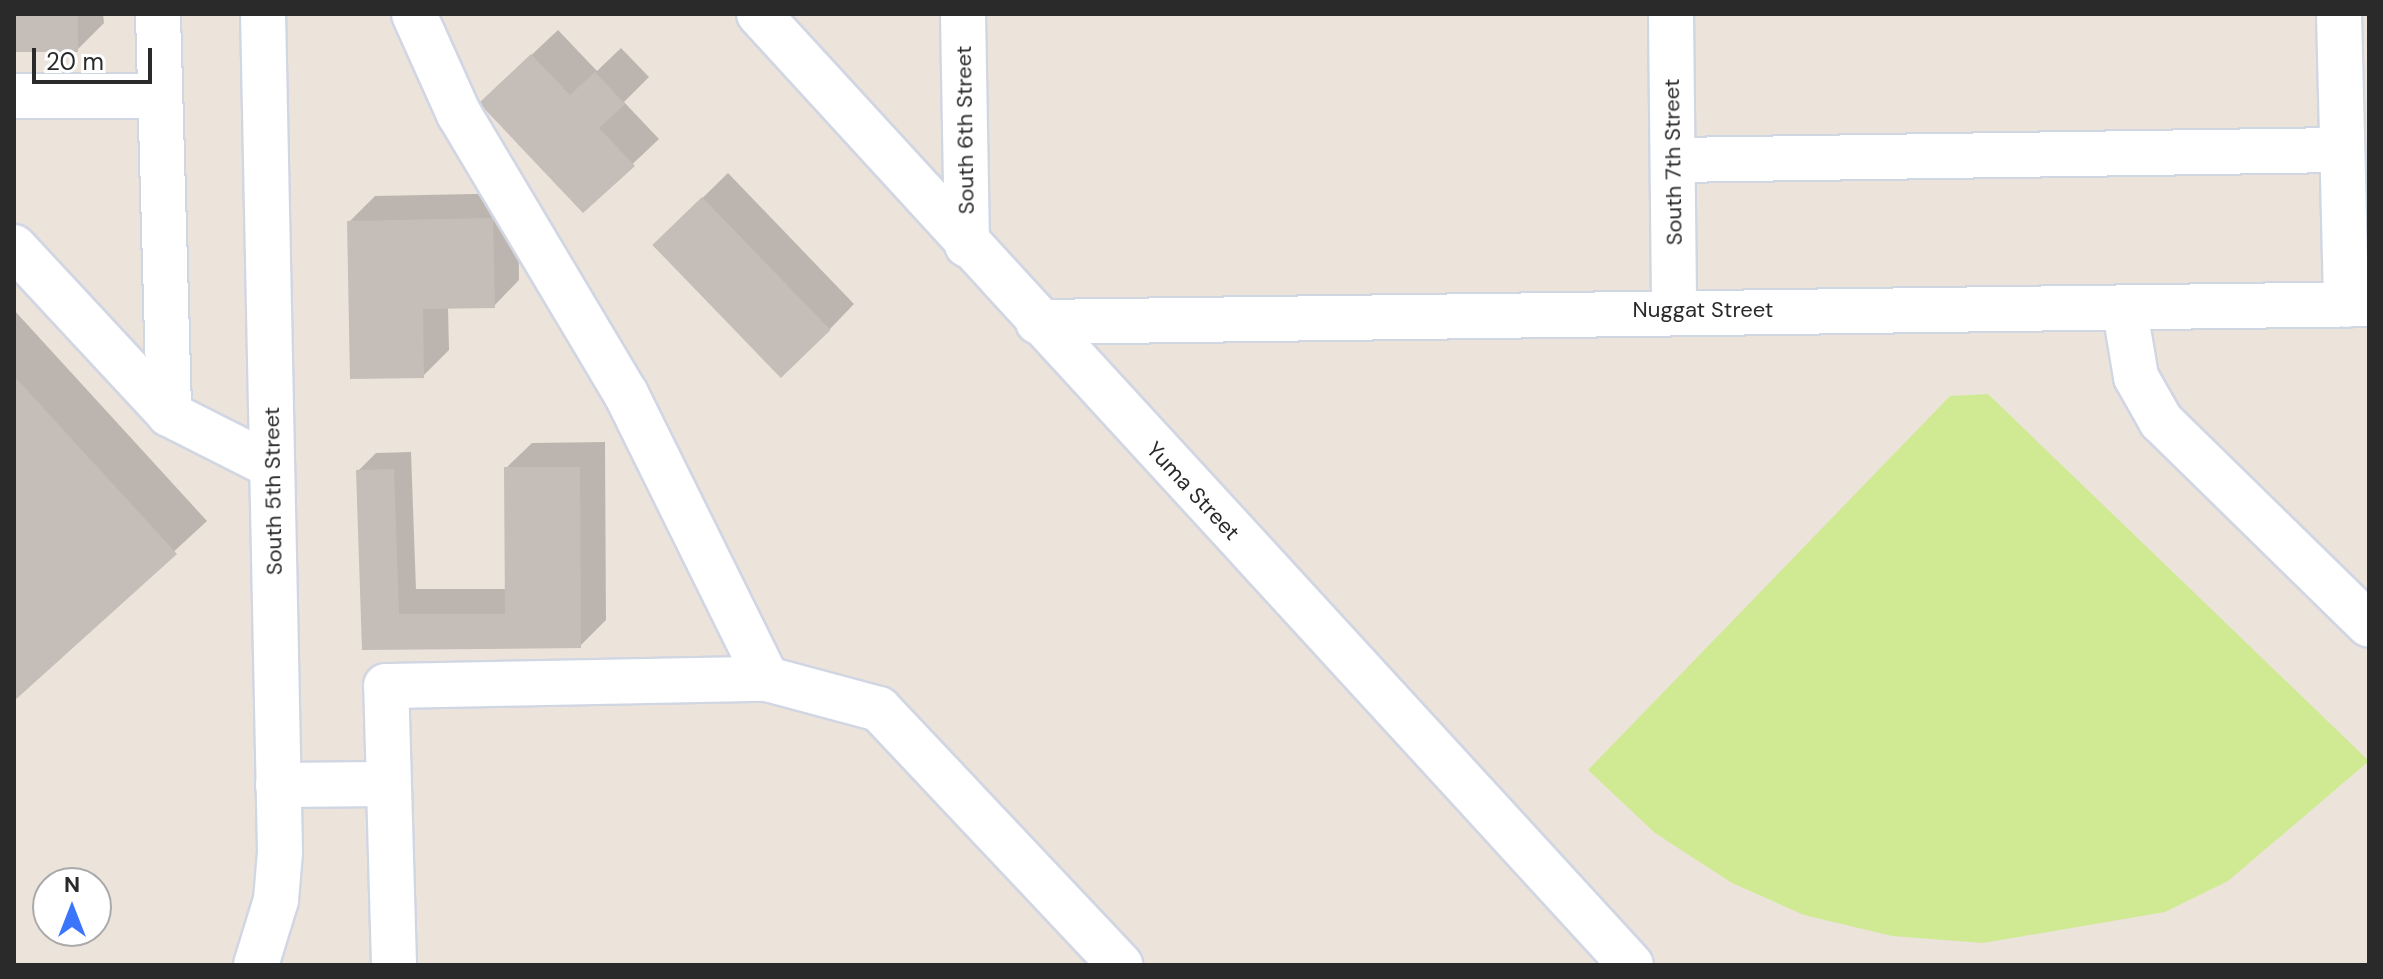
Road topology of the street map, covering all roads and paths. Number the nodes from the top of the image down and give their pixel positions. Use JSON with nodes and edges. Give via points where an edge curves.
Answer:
{"nodes":[{"id":1,"x":158,"y":14,"type":"edge"},
{"id":2,"x":263,"y":14,"type":"edge"},
{"id":3,"x":414,"y":14,"type":"edge"},
{"id":4,"x":759,"y":14,"type":"edge"},
{"id":5,"x":963,"y":14,"type":"edge"},
{"id":6,"x":1671,"y":14,"type":"edge"},
{"id":7,"x":2339,"y":14,"type":"edge"},
{"id":8,"x":14,"y":96,"type":"edge"},
{"id":9,"x":160,"y":96,"type":"junction"},
{"id":10,"x":2342,"y":150,"type":"junction"},
{"id":11,"x":1674,"y":160,"type":"junction"},
{"id":12,"x":967,"y":245,"type":"junction"},
{"id":13,"x":14,"y":247,"type":"edge"},
{"id":14,"x":2357,"y":304,"type":"edge"},
{"id":15,"x":1674,"y":310,"type":"junction"},
{"id":16,"x":2125,"y":311,"type":"junction"},
{"id":17,"x":1038,"y":322,"type":"junction"},
{"id":18,"x":169,"y":414,"type":"junction"},
{"id":19,"x":272,"y":466,"type":"junction"},
{"id":20,"x":2369,"y":625,"type":"edge"},
{"id":21,"x":767,"y":679,"type":"junction"},
{"id":22,"x":387,"y":784,"type":"junction"},
{"id":23,"x":278,"y":785,"type":"junction"},
{"id":24,"x":256,"y":965,"type":"edge"},
{"id":25,"x":394,"y":965,"type":"edge"},
{"id":26,"x":1120,"y":965,"type":"edge"},
{"id":27,"x":1631,"y":965,"type":"edge"}],
"edges":[{"from":1,"to":9,"type":"street"},
{"from":2,"to":19,"type":"street","name":"South 5th Street"},
{"from":3,"to":21,"type":"street","via":[[459,114],[626,394]]},
{"from":4,"to":12,"type":"street","name":"Yuma Street"},
{"from":5,"to":12,"type":"street","name":"South 6th Street"},
{"from":6,"to":11,"type":"street","name":"South 7th Street"},
{"from":7,"to":10,"type":"street"},
{"from":8,"to":9,"type":"street"},
{"from":9,"to":18,"type":"street"},
{"from":10,"to":11,"type":"street"},
{"from":10,"to":14,"type":"street"},
{"from":11,"to":15,"type":"street","name":"South 7th Street"},
{"from":12,"to":17,"type":"street","name":"Yuma Street"},
{"from":13,"to":18,"type":"street"},
{"from":14,"to":16,"type":"street","name":"Nuggat Street"},
{"from":15,"to":16,"type":"street","name":"Nuggat Street"},
{"from":15,"to":17,"type":"street","name":"Nuggat Street"},
{"from":16,"to":20,"type":"street","via":[[2136,377],[2161,421]]},
{"from":17,"to":27,"type":"street","name":"Yuma Street"},
{"from":18,"to":19,"type":"street"},
{"from":19,"to":23,"type":"street","name":"South 5th Street"},
{"from":21,"to":22,"type":"street","via":[[386,686]]},
{"from":21,"to":26,"type":"street","via":[[879,709]]},
{"from":22,"to":23,"type":"street"},
{"from":22,"to":25,"type":"street"},
{"from":23,"to":24,"type":"street","name":"South 5th Street","via":[[276,900]]}]}
